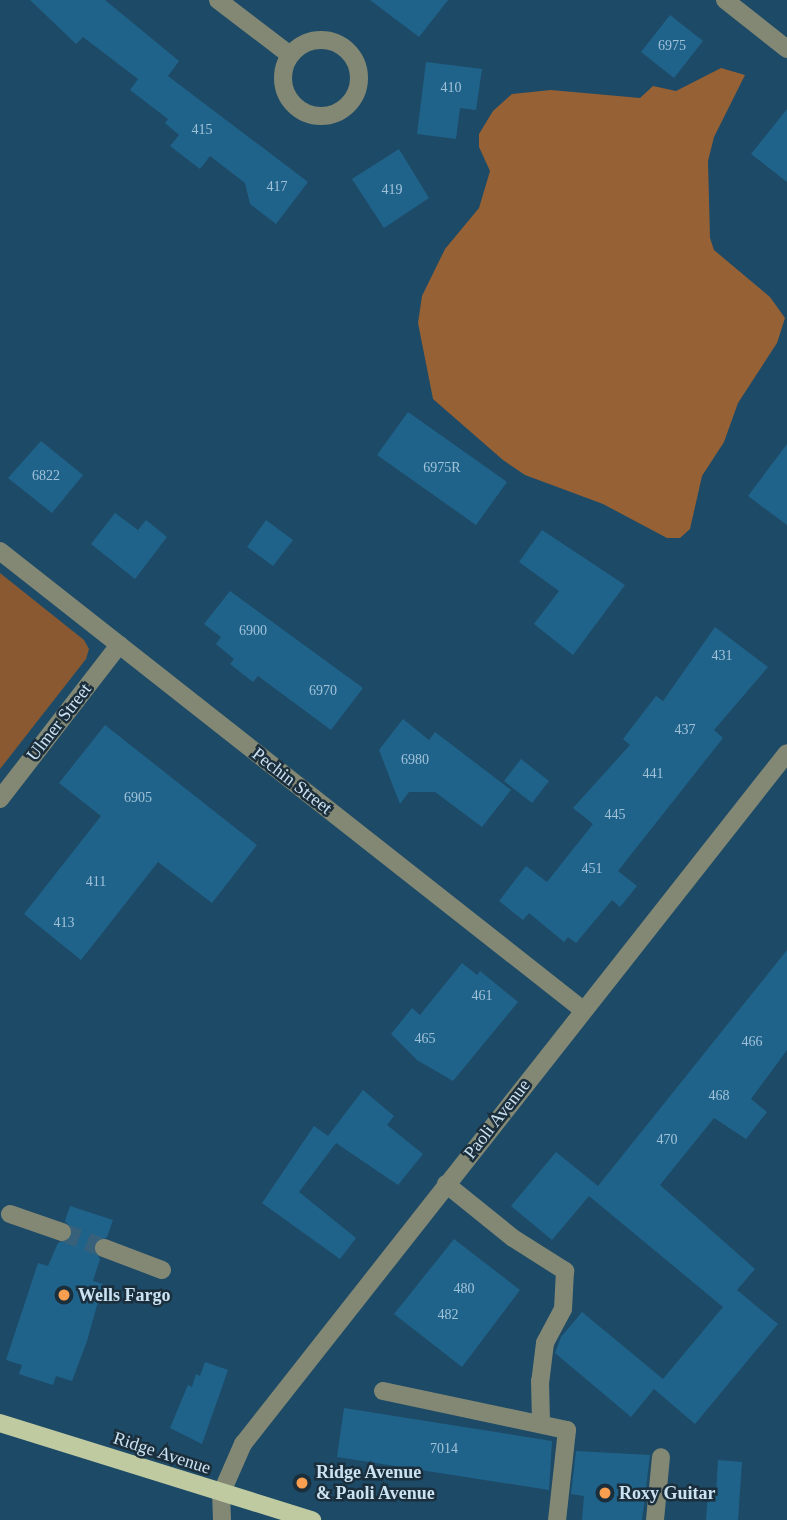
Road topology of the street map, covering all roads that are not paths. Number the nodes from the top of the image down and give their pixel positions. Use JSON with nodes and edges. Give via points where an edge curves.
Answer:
{"nodes":[{"id":1,"x":218,"y":0,"type":"edge"},
{"id":2,"x":725,"y":0,"type":"edge"},
{"id":3,"x":787,"y":49,"type":"edge"},
{"id":4,"x":290,"y":55,"type":"junction"},
{"id":5,"x":0,"y":551,"type":"edge"},
{"id":6,"x":119,"y":645,"type":"junction"},
{"id":7,"x":787,"y":753,"type":"edge"},
{"id":8,"x":0,"y":799,"type":"edge"},
{"id":9,"x":583,"y":1010,"type":"junction"},
{"id":10,"x":446,"y":1184,"type":"junction"},
{"id":11,"x":10,"y":1213,"type":"dead end"},
{"id":12,"x":62,"y":1232,"type":"tunnel mouth"},
{"id":13,"x":104,"y":1248,"type":"tunnel mouth"},
{"id":14,"x":162,"y":1270,"type":"dead end"},
{"id":15,"x":383,"y":1391,"type":"dead end"},
{"id":16,"x":541,"y":1421,"type":"junction"},
{"id":17,"x":0,"y":1423,"type":"edge"},
{"id":18,"x":661,"y":1457,"type":"dead end"},
{"id":19,"x":221,"y":1494,"type":"junction"},
{"id":20,"x":222,"y":1520,"type":"edge"},
{"id":21,"x":312,"y":1520,"type":"edge"},
{"id":22,"x":557,"y":1520,"type":"edge"},
{"id":23,"x":654,"y":1520,"type":"edge"}],
"edges":[{"from":1,"to":4,"type":"street"},
{"from":2,"to":3,"type":"street"},
{"from":4,"to":4,"type":"street","via":[[284,66],[284,92],[300,111],[324,117],[347,106],[355,96],[359,71],[346,49],[323,40],[299,46]]},
{"from":5,"to":6,"type":"street","name":"Pechin Street"},
{"from":6,"to":8,"type":"street","name":"Ulmer Street"},
{"from":6,"to":9,"type":"street","name":"Pechin Street"},
{"from":7,"to":9,"type":"street","name":"Paoli Avenue"},
{"from":9,"to":10,"type":"street","name":"Paoli Avenue"},
{"from":10,"to":16,"type":"street","via":[[513,1238],[565,1271],[563,1309],[545,1343]]},
{"from":10,"to":19,"type":"street","name":"Paoli Avenue","via":[[243,1444]]},
{"from":11,"to":12,"type":"street"},
{"from":13,"to":14,"type":"street"},
{"from":15,"to":16,"type":"street"},
{"from":16,"to":22,"type":"street","via":[[567,1430]]},
{"from":17,"to":19,"type":"main road","name":"Ridge Avenue"},
{"from":18,"to":23,"type":"street"},
{"from":19,"to":20,"type":"street"},
{"from":19,"to":21,"type":"main road","name":"Ridge Avenue"}]}
